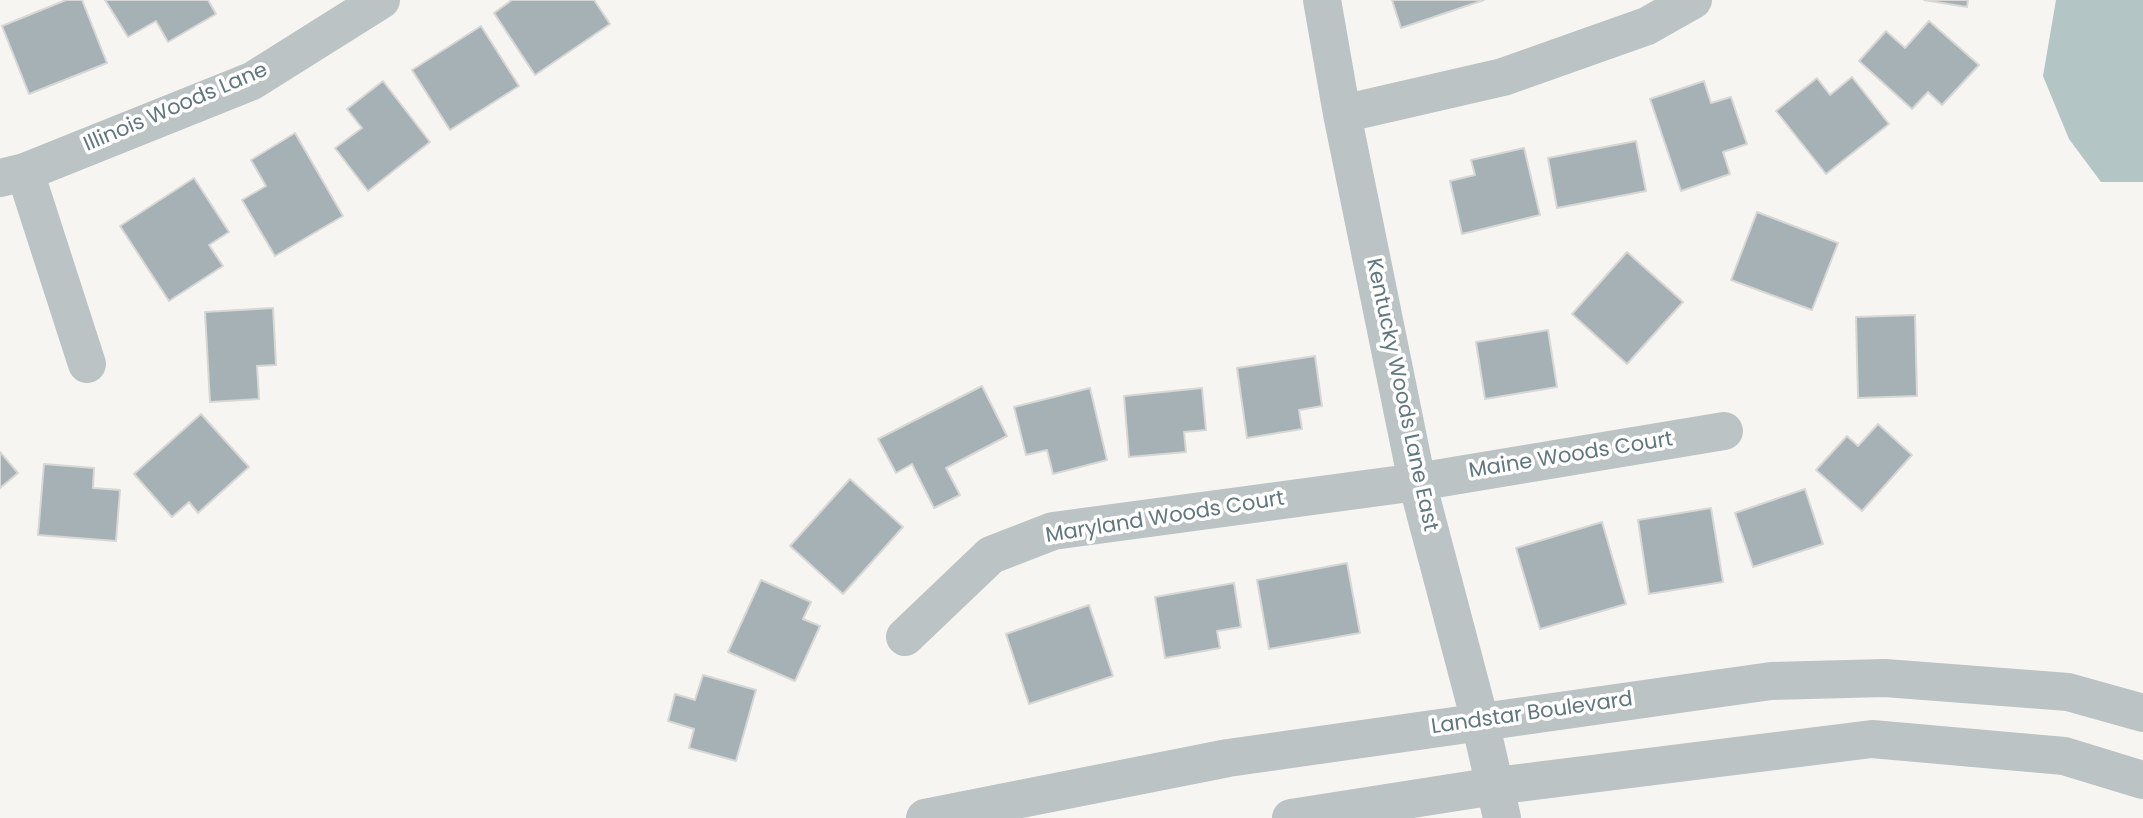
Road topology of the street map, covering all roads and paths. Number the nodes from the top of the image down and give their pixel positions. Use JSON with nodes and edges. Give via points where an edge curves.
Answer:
{"nodes":[{"id":1,"x":381,"y":0,"type":"edge"},
{"id":2,"x":1322,"y":0,"type":"edge"},
{"id":3,"x":1693,"y":0,"type":"edge"},
{"id":4,"x":1342,"y":114,"type":"junction"},
{"id":5,"x":13,"y":175,"type":"edge"},
{"id":6,"x":87,"y":364,"type":"dead end"},
{"id":7,"x":1724,"y":431,"type":"dead end"},
{"id":8,"x":1417,"y":482,"type":"junction"},
{"id":9,"x":905,"y":637,"type":"dead end"},
{"id":10,"x":2143,"y":713,"type":"edge"},
{"id":11,"x":1480,"y":722,"type":"junction"},
{"id":12,"x":2143,"y":780,"type":"edge"},
{"id":13,"x":1498,"y":802,"type":"edge"},
{"id":14,"x":925,"y":818,"type":"edge"},
{"id":15,"x":1291,"y":818,"type":"edge"}],
"edges":[{"from":1,"to":5,"type":"street","name":"Illinois Woods Lane","via":[[251,80]]},
{"from":2,"to":4,"type":"street","name":"Kentucky Woods Lane East"},
{"from":3,"to":4,"type":"street","via":[[1647,26],[1503,77]]},
{"from":4,"to":8,"type":"street","name":"Kentucky Woods Lane East"},
{"from":5,"to":6,"type":"street"},
{"from":7,"to":8,"type":"street","name":"Maine Woods Court"},
{"from":8,"to":9,"type":"street","name":"Maryland Woods Court","via":[[1053,531],[990,555]]},
{"from":8,"to":11,"type":"street","name":"Kentucky Woods Lane East"},
{"from":10,"to":11,"type":"street","name":"Landstar Boulevard","via":[[2068,692],[1885,678],[1771,681]]},
{"from":11,"to":13,"type":"street","name":"Kentucky Woods Lane East"},
{"from":11,"to":14,"type":"street","name":"Landstar Boulevard","via":[[1228,758]]},
{"from":12,"to":13,"type":"street","via":[[2064,756],[1872,739]]},
{"from":13,"to":15,"type":"street"}]}
